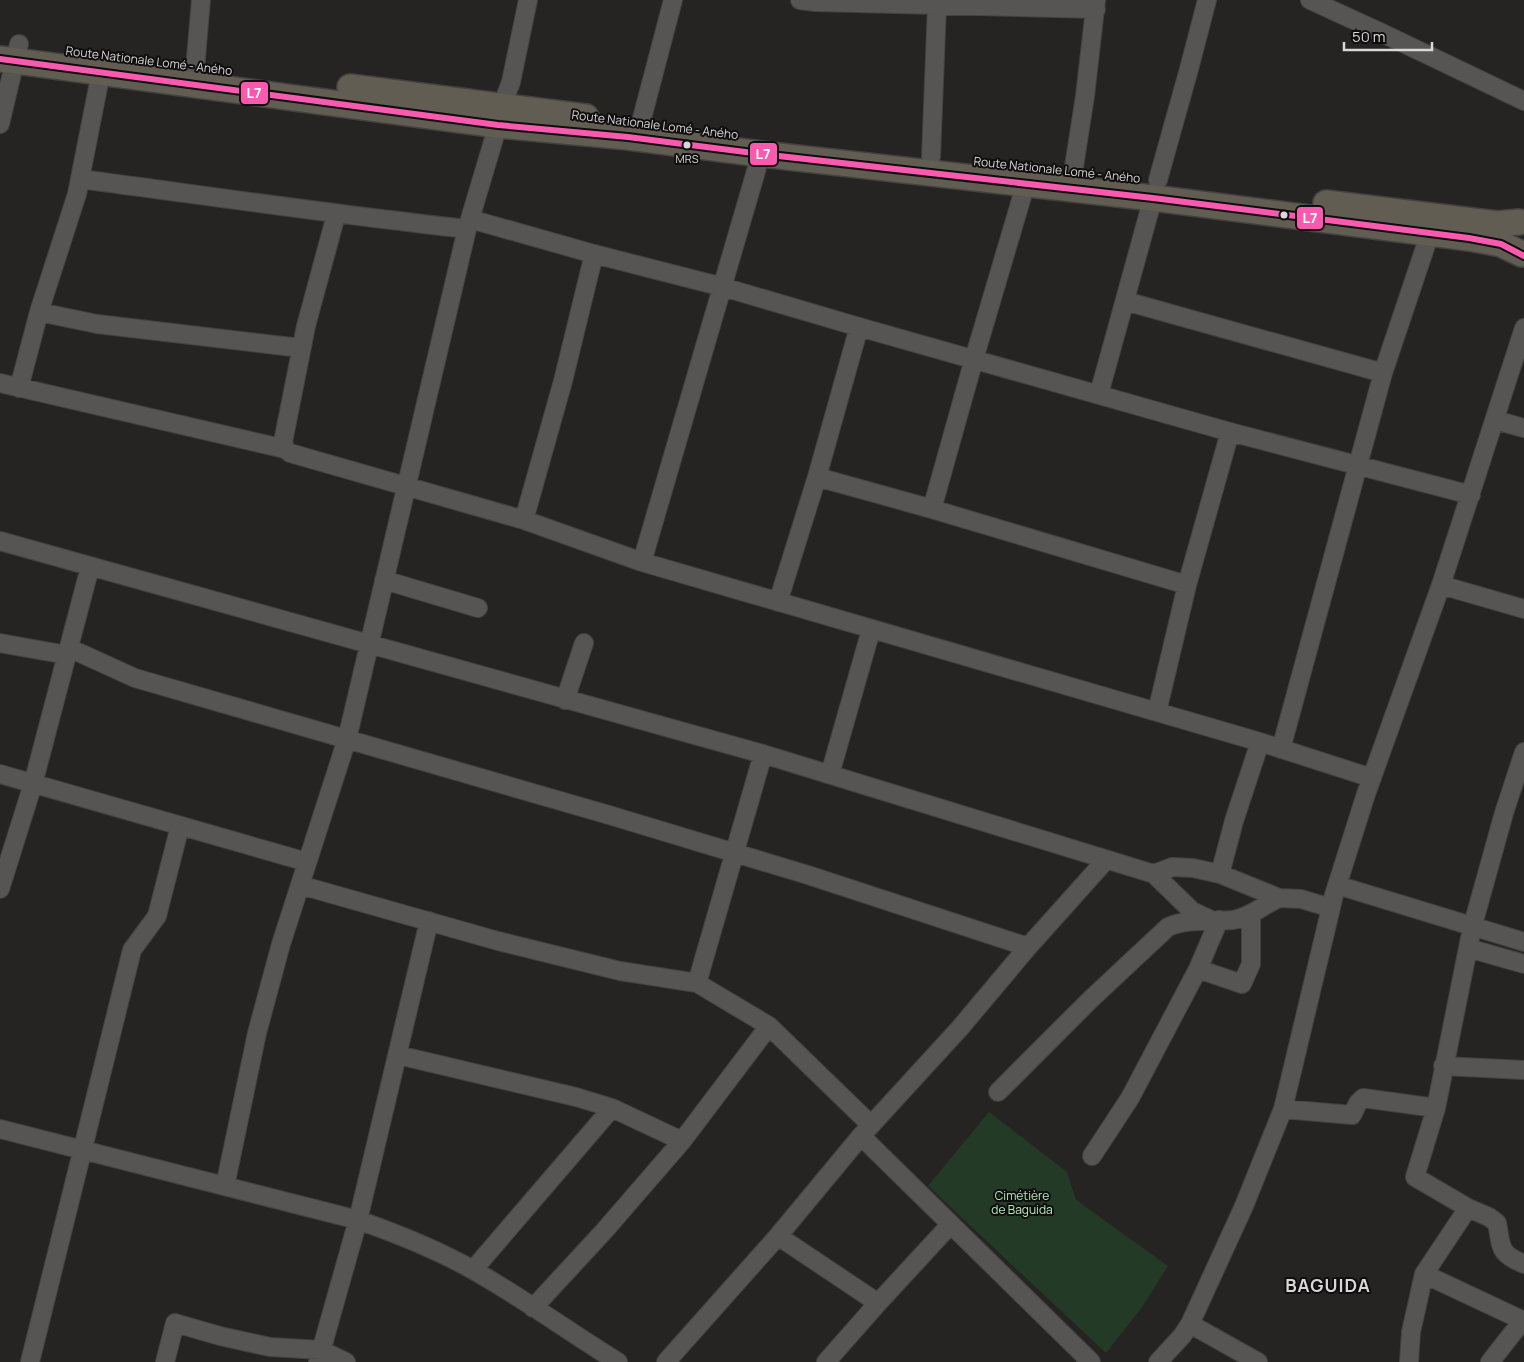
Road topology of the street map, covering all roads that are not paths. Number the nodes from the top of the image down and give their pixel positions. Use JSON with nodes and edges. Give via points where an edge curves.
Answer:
{"nodes":[{"id":1,"x":202,"y":0,"type":"edge"},
{"id":2,"x":526,"y":0,"type":"edge"},
{"id":3,"x":673,"y":0,"type":"edge"},
{"id":4,"x":800,"y":0,"type":"edge"},
{"id":5,"x":1207,"y":0,"type":"edge"},
{"id":6,"x":1310,"y":0,"type":"edge"},
{"id":7,"x":1096,"y":4,"type":"edge"},
{"id":8,"x":938,"y":5,"type":"junction"},
{"id":9,"x":9,"y":51,"type":"edge"},
{"id":10,"x":195,"y":68,"type":"junction"},
{"id":11,"x":101,"y":72,"type":"junction"},
{"id":12,"x":1524,"y":101,"type":"edge"},
{"id":13,"x":500,"y":116,"type":"junction"},
{"id":14,"x":641,"y":122,"type":"junction"},
{"id":15,"x":0,"y":124,"type":"edge"},
{"id":16,"x":761,"y":154,"type":"junction"},
{"id":17,"x":931,"y":157,"type":"junction"},
{"id":18,"x":1073,"y":173,"type":"junction"},
{"id":19,"x":80,"y":179,"type":"junction"},
{"id":20,"x":1026,"y":183,"type":"junction"},
{"id":21,"x":1155,"y":189,"type":"junction"},
{"id":22,"x":336,"y":215,"type":"junction"},
{"id":23,"x":1522,"y":219,"type":"edge"},
{"id":24,"x":468,"y":224,"type":"junction"},
{"id":25,"x":1430,"y":233,"type":"junction"},
{"id":26,"x":594,"y":254,"type":"junction"},
{"id":27,"x":1523,"y":255,"type":"edge"},
{"id":28,"x":723,"y":287,"type":"junction"},
{"id":29,"x":1125,"y":301,"type":"junction"},
{"id":30,"x":39,"y":312,"type":"junction"},
{"id":31,"x":859,"y":327,"type":"junction"},
{"id":32,"x":1524,"y":328,"type":"edge"},
{"id":33,"x":301,"y":348,"type":"junction"},
{"id":34,"x":974,"y":359,"type":"junction"},
{"id":35,"x":1383,"y":373,"type":"junction"},
{"id":36,"x":0,"y":383,"type":"edge"},
{"id":37,"x":19,"y":388,"type":"junction"},
{"id":38,"x":1099,"y":394,"type":"junction"},
{"id":39,"x":1495,"y":420,"type":"junction"},
{"id":40,"x":1524,"y":428,"type":"edge"},
{"id":41,"x":1230,"y":432,"type":"junction"},
{"id":42,"x":285,"y":450,"type":"junction"},
{"id":43,"x":1359,"y":466,"type":"junction"},
{"id":44,"x":817,"y":478,"type":"junction"},
{"id":45,"x":406,"y":485,"type":"junction"},
{"id":46,"x":1471,"y":495,"type":"junction"},
{"id":47,"x":932,"y":509,"type":"junction"},
{"id":48,"x":524,"y":520,"type":"junction"},
{"id":49,"x":0,"y":541,"type":"edge"},
{"id":50,"x":642,"y":562,"type":"junction"},
{"id":51,"x":90,"y":567,"type":"junction"},
{"id":52,"x":384,"y":580,"type":"junction"},
{"id":53,"x":1187,"y":585,"type":"junction"},
{"id":54,"x":1441,"y":585,"type":"junction"},
{"id":55,"x":778,"y":602,"type":"junction"},
{"id":56,"x":478,"y":608,"type":"dead end"},
{"id":57,"x":1524,"y":609,"type":"edge"},
{"id":58,"x":871,"y":630,"type":"junction"},
{"id":59,"x":0,"y":643,"type":"edge"},
{"id":60,"x":370,"y":643,"type":"junction"},
{"id":61,"x":584,"y":643,"type":"dead end"},
{"id":62,"x":68,"y":652,"type":"junction"},
{"id":63,"x":565,"y":700,"type":"junction"},
{"id":64,"x":1156,"y":712,"type":"junction"},
{"id":65,"x":347,"y":739,"type":"junction"},
{"id":66,"x":1260,"y":742,"type":"junction"},
{"id":67,"x":1281,"y":749,"type":"junction"},
{"id":68,"x":1524,"y":752,"type":"edge"},
{"id":69,"x":763,"y":754,"type":"junction"},
{"id":70,"x":0,"y":774,"type":"edge"},
{"id":71,"x":830,"y":774,"type":"junction"},
{"id":72,"x":1372,"y":778,"type":"junction"},
{"id":73,"x":33,"y":784,"type":"junction"},
{"id":74,"x":180,"y":826,"type":"junction"},
{"id":75,"x":733,"y":853,"type":"junction"},
{"id":76,"x":1106,"y":860,"type":"junction"},
{"id":77,"x":308,"y":862,"type":"junction"},
{"id":78,"x":1154,"y":874,"type":"junction"},
{"id":79,"x":1220,"y":874,"type":"junction"},
{"id":80,"x":300,"y":885,"type":"junction"},
{"id":81,"x":1337,"y":885,"type":"junction"},
{"id":82,"x":0,"y":888,"type":"edge"},
{"id":83,"x":1279,"y":898,"type":"junction"},
{"id":84,"x":1331,"y":908,"type":"junction"},
{"id":85,"x":1251,"y":915,"type":"junction"},
{"id":86,"x":1215,"y":920,"type":"junction"},
{"id":87,"x":429,"y":921,"type":"junction"},
{"id":88,"x":1472,"y":928,"type":"junction"},
{"id":89,"x":1524,"y":942,"type":"edge"},
{"id":90,"x":1028,"y":947,"type":"junction"},
{"id":91,"x":1468,"y":948,"type":"junction"},
{"id":92,"x":1524,"y":964,"type":"edge"},
{"id":93,"x":1198,"y":969,"type":"junction"},
{"id":94,"x":697,"y":983,"type":"junction"},
{"id":95,"x":769,"y":1026,"type":"junction"},
{"id":96,"x":398,"y":1055,"type":"junction"},
{"id":97,"x":1444,"y":1066,"type":"junction"},
{"id":98,"x":1524,"y":1070,"type":"edge"},
{"id":99,"x":998,"y":1092,"type":"dead end"},
{"id":100,"x":612,"y":1108,"type":"junction"},
{"id":101,"x":1283,"y":1108,"type":"junction"},
{"id":102,"x":1436,"y":1108,"type":"junction"},
{"id":103,"x":0,"y":1128,"type":"edge"},
{"id":104,"x":866,"y":1131,"type":"junction"},
{"id":105,"x":682,"y":1141,"type":"junction"},
{"id":106,"x":82,"y":1150,"type":"junction"},
{"id":107,"x":1092,"y":1156,"type":"dead end"},
{"id":108,"x":225,"y":1186,"type":"junction"},
{"id":109,"x":1468,"y":1208,"type":"junction"},
{"id":110,"x":358,"y":1220,"type":"junction"},
{"id":111,"x":950,"y":1225,"type":"junction"},
{"id":112,"x":778,"y":1236,"type":"junction"},
{"id":113,"x":1524,"y":1264,"type":"edge"},
{"id":114,"x":473,"y":1270,"type":"junction"},
{"id":115,"x":1424,"y":1274,"type":"junction"},
{"id":116,"x":878,"y":1303,"type":"junction"},
{"id":117,"x":534,"y":1308,"type":"junction"},
{"id":118,"x":1523,"y":1321,"type":"edge"},
{"id":119,"x":1190,"y":1324,"type":"junction"},
{"id":120,"x":320,"y":1356,"type":"edge"},
{"id":121,"x":30,"y":1362,"type":"edge"},
{"id":122,"x":165,"y":1362,"type":"edge"},
{"id":123,"x":346,"y":1362,"type":"edge"},
{"id":124,"x":618,"y":1362,"type":"edge"},
{"id":125,"x":666,"y":1362,"type":"edge"},
{"id":126,"x":826,"y":1362,"type":"edge"},
{"id":127,"x":1091,"y":1362,"type":"edge"},
{"id":128,"x":1158,"y":1362,"type":"edge"},
{"id":129,"x":1258,"y":1362,"type":"edge"},
{"id":130,"x":1409,"y":1362,"type":"edge"},
{"id":131,"x":1490,"y":1362,"type":"edge"}],
"edges":[{"from":1,"to":10,"type":"street"},
{"from":2,"to":13,"type":"street","via":[[511,82]]},
{"from":3,"to":14,"type":"street"},
{"from":4,"to":8,"type":"street"},
{"from":5,"to":21,"type":"street"},
{"from":6,"to":12,"type":"street"},
{"from":7,"to":8,"type":"street"},
{"from":7,"to":18,"type":"street"},
{"from":8,"to":17,"type":"street"},
{"from":9,"to":10,"type":"highway","name":"Route Nationale Lomé - Aného"},
{"from":9,"to":11,"type":"highway","name":"Route Nationale Lomé - Aného"},
{"from":9,"to":15,"type":"street"},
{"from":10,"to":13,"type":"highway","name":"Route Nationale Lomé - Aného"},
{"from":11,"to":13,"type":"highway","name":"Route Nationale Lomé - Aného"},
{"from":11,"to":19,"type":"street"},
{"from":13,"to":14,"type":"highway","name":"Route Nationale Lomé - Aného"},
{"from":13,"to":16,"type":"highway","name":"Route Nationale Lomé - Aného"},
{"from":13,"to":24,"type":"street"},
{"from":14,"to":17,"type":"highway","name":"Route Nationale Lomé - Aného"},
{"from":16,"to":20,"type":"highway","name":"Route Nationale Lomé - Aného"},
{"from":16,"to":28,"type":"street"},
{"from":17,"to":18,"type":"highway","name":"Route Nationale Lomé - Aného"},
{"from":18,"to":21,"type":"highway","name":"Route Nationale Lomé - Aného"},
{"from":19,"to":22,"type":"street"},
{"from":19,"to":30,"type":"street"},
{"from":20,"to":21,"type":"highway","name":"Route Nationale Lomé - Aného"},
{"from":20,"to":34,"type":"street"},
{"from":21,"to":23,"type":"highway","name":"Route Nationale Lomé - Aného","via":[[1189,186],[1497,224]]},
{"from":21,"to":25,"type":"highway","name":"Route Nationale Lomé - Aného"},
{"from":21,"to":29,"type":"street"},
{"from":22,"to":24,"type":"street"},
{"from":22,"to":33,"type":"street"},
{"from":23,"to":27,"type":"highway","via":[[1516,238]]},
{"from":24,"to":26,"type":"street"},
{"from":24,"to":45,"type":"street"},
{"from":25,"to":27,"type":"highway","name":"Route Nationale Lomé - Aného","via":[[1501,244]]},
{"from":25,"to":35,"type":"street"},
{"from":26,"to":28,"type":"street"},
{"from":26,"to":48,"type":"street"},
{"from":28,"to":31,"type":"street"},
{"from":28,"to":50,"type":"street"},
{"from":29,"to":35,"type":"street"},
{"from":29,"to":38,"type":"street"},
{"from":30,"to":33,"type":"street","via":[[97,324]]},
{"from":30,"to":37,"type":"street"},
{"from":31,"to":34,"type":"street"},
{"from":31,"to":44,"type":"street"},
{"from":32,"to":39,"type":"street"},
{"from":33,"to":42,"type":"street","via":[[283,442]]},
{"from":34,"to":38,"type":"street"},
{"from":34,"to":47,"type":"street"},
{"from":35,"to":43,"type":"street"},
{"from":36,"to":37,"type":"street"},
{"from":37,"to":42,"type":"street"},
{"from":38,"to":41,"type":"street"},
{"from":39,"to":40,"type":"street"},
{"from":39,"to":46,"type":"street"},
{"from":41,"to":43,"type":"street"},
{"from":41,"to":53,"type":"street"},
{"from":42,"to":45,"type":"street"},
{"from":43,"to":46,"type":"street"},
{"from":43,"to":67,"type":"street"},
{"from":44,"to":47,"type":"street"},
{"from":44,"to":55,"type":"street"},
{"from":45,"to":48,"type":"street"},
{"from":45,"to":52,"type":"street"},
{"from":46,"to":54,"type":"street"},
{"from":47,"to":53,"type":"street"},
{"from":48,"to":50,"type":"street"},
{"from":49,"to":51,"type":"street"},
{"from":50,"to":55,"type":"street"},
{"from":51,"to":60,"type":"street"},
{"from":51,"to":62,"type":"street"},
{"from":52,"to":56,"type":"street"},
{"from":52,"to":60,"type":"street"},
{"from":53,"to":64,"type":"street"},
{"from":54,"to":57,"type":"street"},
{"from":54,"to":72,"type":"street"},
{"from":55,"to":58,"type":"street"},
{"from":58,"to":64,"type":"street"},
{"from":58,"to":71,"type":"street"},
{"from":59,"to":62,"type":"street"},
{"from":60,"to":63,"type":"street"},
{"from":60,"to":65,"type":"street"},
{"from":61,"to":63,"type":"street"},
{"from":62,"to":65,"type":"street","via":[[135,678]]},
{"from":62,"to":73,"type":"street"},
{"from":63,"to":69,"type":"street"},
{"from":64,"to":66,"type":"street"},
{"from":65,"to":75,"type":"street"},
{"from":65,"to":77,"type":"street"},
{"from":66,"to":67,"type":"street"},
{"from":66,"to":79,"type":"street"},
{"from":67,"to":72,"type":"street"},
{"from":68,"to":88,"type":"street"},
{"from":69,"to":71,"type":"street"},
{"from":69,"to":75,"type":"street"},
{"from":70,"to":73,"type":"street"},
{"from":71,"to":76,"type":"street"},
{"from":72,"to":81,"type":"street"},
{"from":73,"to":74,"type":"street"},
{"from":73,"to":82,"type":"street"},
{"from":74,"to":77,"type":"street"},
{"from":74,"to":106,"type":"street","via":[[157,916],[132,950]]},
{"from":75,"to":90,"type":"street"},
{"from":75,"to":94,"type":"street"},
{"from":76,"to":78,"type":"street"},
{"from":76,"to":90,"type":"street"},
{"from":77,"to":80,"type":"street"},
{"from":78,"to":79,"type":"street","via":[[1172,867]]},
{"from":78,"to":86,"type":"street","via":[[1192,911]]},
{"from":79,"to":83,"type":"street"},
{"from":80,"to":87,"type":"street"},
{"from":80,"to":108,"type":"street","via":[[257,1033]]},
{"from":81,"to":84,"type":"street"},
{"from":81,"to":88,"type":"street"},
{"from":83,"to":84,"type":"street","via":[[1302,899]]},
{"from":83,"to":85,"type":"street"},
{"from":84,"to":101,"type":"street"},
{"from":85,"to":86,"type":"street"},
{"from":85,"to":93,"type":"street","via":[[1251,964],[1242,984]]},
{"from":86,"to":93,"type":"street"},
{"from":86,"to":99,"type":"street","via":[[1180,922],[1168,927]]},
{"from":87,"to":94,"type":"street","via":[[620,971]]},
{"from":87,"to":96,"type":"street"},
{"from":88,"to":89,"type":"street"},
{"from":88,"to":91,"type":"street"},
{"from":90,"to":104,"type":"street"},
{"from":91,"to":92,"type":"street"},
{"from":91,"to":97,"type":"street"},
{"from":93,"to":107,"type":"street","via":[[1130,1098]]},
{"from":94,"to":95,"type":"street"},
{"from":95,"to":104,"type":"street"},
{"from":95,"to":105,"type":"street"},
{"from":96,"to":100,"type":"street"},
{"from":96,"to":110,"type":"street"},
{"from":97,"to":98,"type":"street"},
{"from":97,"to":102,"type":"street"},
{"from":100,"to":105,"type":"street"},
{"from":100,"to":114,"type":"street"},
{"from":101,"to":102,"type":"street","via":[[1352,1115],[1363,1098]]},
{"from":101,"to":119,"type":"street","via":[[1244,1206]]},
{"from":102,"to":109,"type":"street","via":[[1415,1177]]},
{"from":103,"to":106,"type":"street"},
{"from":104,"to":111,"type":"street"},
{"from":104,"to":112,"type":"street"},
{"from":105,"to":117,"type":"street"},
{"from":106,"to":108,"type":"street"},
{"from":106,"to":121,"type":"street"},
{"from":108,"to":110,"type":"street"},
{"from":109,"to":113,"type":"street","via":[[1497,1223],[1505,1254]]},
{"from":109,"to":115,"type":"street"},
{"from":110,"to":114,"type":"street","via":[[428,1247]]},
{"from":110,"to":120,"type":"street"},
{"from":111,"to":116,"type":"street"},
{"from":111,"to":127,"type":"street"},
{"from":112,"to":116,"type":"street"},
{"from":112,"to":125,"type":"street"},
{"from":114,"to":117,"type":"street"},
{"from":115,"to":118,"type":"street"},
{"from":115,"to":130,"type":"street","via":[[1411,1332]]},
{"from":116,"to":126,"type":"street"},
{"from":117,"to":124,"type":"street"},
{"from":118,"to":131,"type":"street"},
{"from":119,"to":128,"type":"street"},
{"from":119,"to":129,"type":"street"},
{"from":120,"to":122,"type":"street","via":[[263,1346],[175,1323]]},
{"from":120,"to":123,"type":"street"}]}
